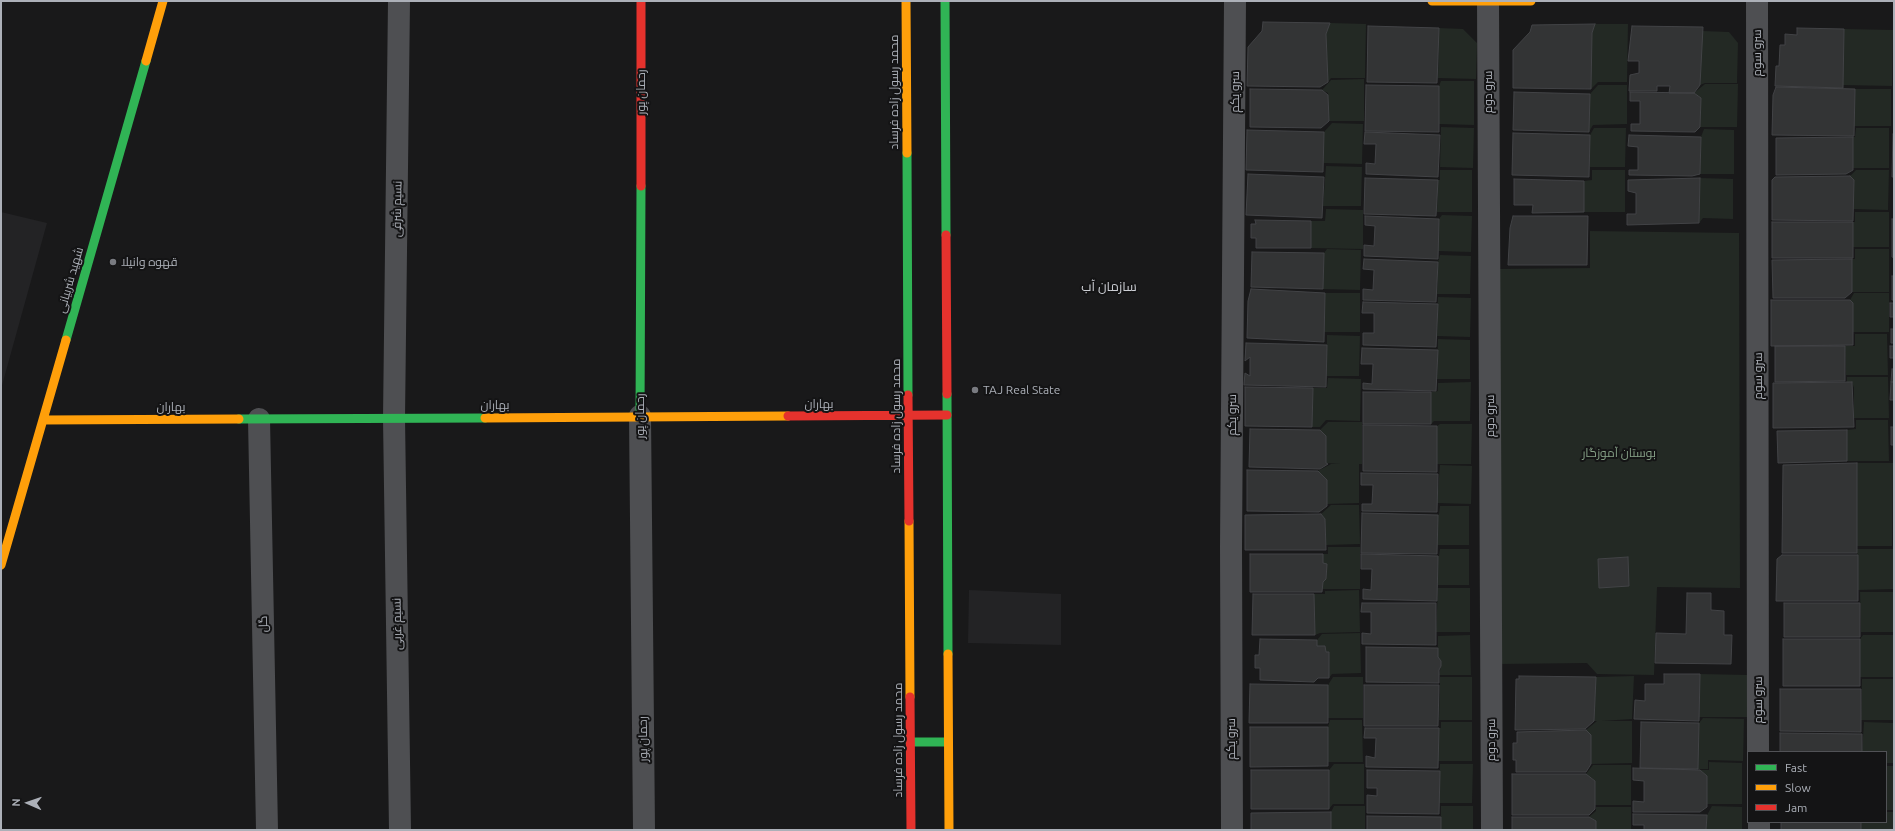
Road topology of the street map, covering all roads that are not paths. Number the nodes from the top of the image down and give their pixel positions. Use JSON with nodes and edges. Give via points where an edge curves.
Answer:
{"nodes":[{"id":1,"x":163,"y":1,"type":"edge"},
{"id":2,"x":400,"y":1,"type":"edge"},
{"id":3,"x":642,"y":1,"type":"edge"},
{"id":4,"x":906,"y":1,"type":"edge"},
{"id":5,"x":945,"y":1,"type":"edge"},
{"id":6,"x":1235,"y":1,"type":"edge"},
{"id":7,"x":1432,"y":1,"type":"edge"},
{"id":8,"x":1488,"y":1,"type":"edge"},
{"id":9,"x":1531,"y":1,"type":"edge"},
{"id":10,"x":1757,"y":1,"type":"edge"},
{"id":11,"x":908,"y":415,"type":"junction"},
{"id":12,"x":947,"y":415,"type":"junction"},
{"id":13,"x":640,"y":416,"type":"junction"},
{"id":14,"x":394,"y":418,"type":"junction"},
{"id":15,"x":259,"y":419,"type":"junction"},
{"id":16,"x":43,"y":420,"type":"junction"},
{"id":17,"x":1,"y":565,"type":"edge"},
{"id":18,"x":910,"y":742,"type":"junction"},
{"id":19,"x":948,"y":742,"type":"junction"},
{"id":20,"x":1758,"y":751,"type":"edge"},
{"id":21,"x":267,"y":830,"type":"edge"},
{"id":22,"x":400,"y":830,"type":"edge"},
{"id":23,"x":644,"y":830,"type":"edge"},
{"id":24,"x":911,"y":830,"type":"edge"},
{"id":25,"x":948,"y":830,"type":"edge"},
{"id":26,"x":1232,"y":830,"type":"edge"},
{"id":27,"x":1492,"y":830,"type":"edge"}],
"edges":[{"from":1,"to":16,"type":"street","name":"شهید شربیانی"},
{"from":2,"to":14,"type":"street","name":"نسیم شرقی"},
{"from":3,"to":13,"type":"street","name":"رحمان پور"},
{"from":4,"to":11,"type":"street","name":"محمد رسول زاده فرساد"},
{"from":5,"to":12,"type":"street"},
{"from":6,"to":26,"type":"street","name":"سرو یکم","via":[[1231,546]]},
{"from":7,"to":8,"type":"street"},
{"from":8,"to":9,"type":"street"},
{"from":8,"to":27,"type":"street","name":"سرو دوم"},
{"from":10,"to":20,"type":"street","name":"سرو سوم"},
{"from":11,"to":12,"type":"street","name":"بهاران"},
{"from":11,"to":13,"type":"street","name":"بهاران"},
{"from":11,"to":18,"type":"street","name":"محمد رسول زاده فرساد"},
{"from":12,"to":19,"type":"street"},
{"from":13,"to":14,"type":"street","name":"بهاران"},
{"from":13,"to":23,"type":"street","name":"رحمان پور"},
{"from":14,"to":15,"type":"street","name":"بهاران"},
{"from":14,"to":22,"type":"street","name":"نسیم غربی"},
{"from":15,"to":16,"type":"street","name":"بهاران"},
{"from":15,"to":21,"type":"street","name":"گل"},
{"from":16,"to":17,"type":"street","name":"شهید شربیانی"},
{"from":18,"to":19,"type":"street"},
{"from":18,"to":24,"type":"street","name":"محمد رسول زاده فرساد"},
{"from":19,"to":25,"type":"street"}]}
